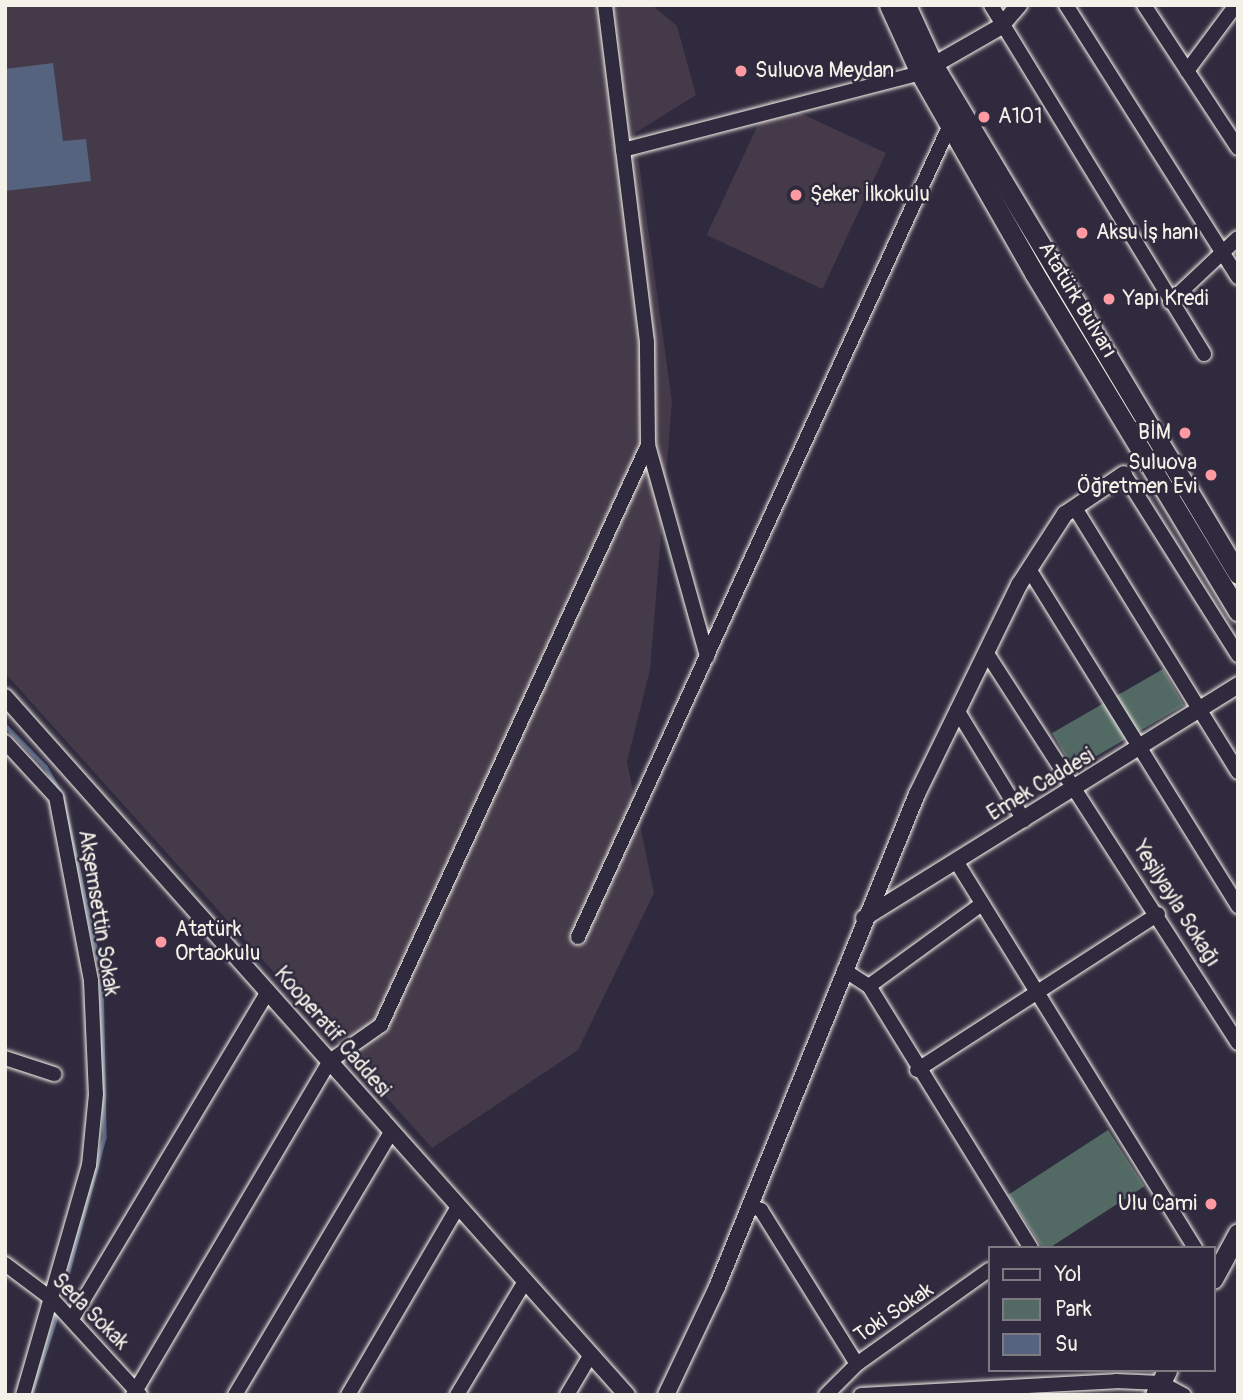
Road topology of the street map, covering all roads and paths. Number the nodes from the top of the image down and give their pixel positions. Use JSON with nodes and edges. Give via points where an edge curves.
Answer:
{"nodes":[{"id":1,"x":605,"y":5,"type":"edge"},
{"id":2,"x":889,"y":5,"type":"edge"},
{"id":3,"x":906,"y":5,"type":"edge"},
{"id":4,"x":991,"y":5,"type":"edge"},
{"id":5,"x":1019,"y":5,"type":"edge"},
{"id":6,"x":1066,"y":5,"type":"edge"},
{"id":7,"x":1143,"y":5,"type":"edge"},
{"id":8,"x":1236,"y":5,"type":"edge"},
{"id":9,"x":1000,"y":27,"type":"junction"},
{"id":10,"x":927,"y":70,"type":"junction"},
{"id":11,"x":1187,"y":71,"type":"junction"},
{"id":12,"x":950,"y":125,"type":"junction"},
{"id":13,"x":1238,"y":148,"type":"edge"},
{"id":14,"x":623,"y":150,"type":"junction"},
{"id":15,"x":1238,"y":238,"type":"edge"},
{"id":16,"x":1220,"y":254,"type":"junction"},
{"id":17,"x":1238,"y":277,"type":"edge"},
{"id":18,"x":1170,"y":302,"type":"junction"},
{"id":19,"x":1204,"y":354,"type":"dead end"},
{"id":20,"x":648,"y":445,"type":"junction"},
{"id":21,"x":1124,"y":474,"type":"joint"},
{"id":22,"x":1075,"y":508,"type":"junction"},
{"id":23,"x":1234,"y":559,"type":"edge"},
{"id":24,"x":1029,"y":569,"type":"junction"},
{"id":25,"x":1238,"y":611,"type":"edge"},
{"id":26,"x":986,"y":652,"type":"junction"},
{"id":27,"x":1238,"y":656,"type":"edge"},
{"id":28,"x":707,"y":657,"type":"junction"},
{"id":29,"x":1238,"y":685,"type":"edge"},
{"id":30,"x":5,"y":697,"type":"edge"},
{"id":31,"x":957,"y":710,"type":"junction"},
{"id":32,"x":1199,"y":710,"type":"junction"},
{"id":33,"x":5,"y":742,"type":"edge"},
{"id":34,"x":1139,"y":749,"type":"junction"},
{"id":35,"x":1238,"y":772,"type":"edge"},
{"id":36,"x":1079,"y":788,"type":"junction"},
{"id":37,"x":1024,"y":820,"type":"junction"},
{"id":38,"x":956,"y":861,"type":"junction"},
{"id":39,"x":982,"y":904,"type":"junction"},
{"id":40,"x":1238,"y":906,"type":"edge"},
{"id":41,"x":1158,"y":914,"type":"junction"},
{"id":42,"x":864,"y":918,"type":"junction"},
{"id":43,"x":578,"y":937,"type":"dead end"},
{"id":44,"x":844,"y":970,"type":"junction"},
{"id":45,"x":869,"y":986,"type":"junction"},
{"id":46,"x":268,"y":991,"type":"junction"},
{"id":47,"x":1038,"y":993,"type":"junction"},
{"id":48,"x":1238,"y":1043,"type":"edge"},
{"id":49,"x":5,"y":1059,"type":"edge"},
{"id":50,"x":330,"y":1061,"type":"junction"},
{"id":51,"x":917,"y":1070,"type":"junction"},
{"id":52,"x":54,"y":1074,"type":"dead end"},
{"id":53,"x":391,"y":1132,"type":"junction"},
{"id":54,"x":749,"y":1205,"type":"junction"},
{"id":55,"x":458,"y":1207,"type":"junction"},
{"id":56,"x":1238,"y":1233,"type":"edge"},
{"id":57,"x":1024,"y":1245,"type":"edge"},
{"id":58,"x":1194,"y":1246,"type":"edge"},
{"id":59,"x":5,"y":1264,"type":"edge"},
{"id":60,"x":988,"y":1271,"type":"edge"},
{"id":61,"x":1215,"y":1276,"type":"edge"},
{"id":62,"x":524,"y":1283,"type":"junction"},
{"id":63,"x":53,"y":1300,"type":"junction"},
{"id":64,"x":72,"y":1319,"type":"junction"},
{"id":65,"x":590,"y":1356,"type":"junction"},
{"id":66,"x":857,"y":1364,"type":"junction"},
{"id":67,"x":1113,"y":1376,"type":"edge"},
{"id":68,"x":1161,"y":1383,"type":"edge"},
{"id":69,"x":136,"y":1393,"type":"edge"},
{"id":70,"x":23,"y":1395,"type":"edge"},
{"id":71,"x":236,"y":1395,"type":"edge"},
{"id":72,"x":348,"y":1395,"type":"edge"},
{"id":73,"x":457,"y":1395,"type":"edge"},
{"id":74,"x":567,"y":1395,"type":"edge"},
{"id":75,"x":626,"y":1395,"type":"edge"},
{"id":76,"x":666,"y":1395,"type":"edge"},
{"id":77,"x":826,"y":1395,"type":"edge"},
{"id":78,"x":861,"y":1395,"type":"edge"},
{"id":79,"x":1184,"y":1395,"type":"edge"}],
"edges":[{"from":1,"to":14,"type":"street"},
{"from":2,"to":10,"type":"main road","name":"Atatürk Bulvarı"},
{"from":3,"to":10,"type":"main road","name":"Atatürk Bulvarı"},
{"from":4,"to":9,"type":"street"},
{"from":5,"to":9,"type":"street"},
{"from":6,"to":16,"type":"street"},
{"from":7,"to":11,"type":"street"},
{"from":8,"to":11,"type":"street"},
{"from":9,"to":10,"type":"street"},
{"from":9,"to":18,"type":"street"},
{"from":10,"to":12,"type":"main road","name":"Atatürk Bulvarı"},
{"from":10,"to":14,"type":"street"},
{"from":10,"to":23,"type":"main road","name":"Atatürk Bulvarı"},
{"from":11,"to":13,"type":"street"},
{"from":12,"to":25,"type":"main road","name":"Atatürk Bulvarı"},
{"from":12,"to":28,"type":"street"},
{"from":14,"to":20,"type":"street","via":[[647,342]]},
{"from":15,"to":16,"type":"street"},
{"from":16,"to":17,"type":"street"},
{"from":16,"to":18,"type":"street"},
{"from":18,"to":19,"type":"street"},
{"from":20,"to":28,"type":"street"},
{"from":20,"to":50,"type":"street","via":[[382,1025]]},
{"from":21,"to":22,"type":"street"},
{"from":21,"to":27,"type":"street"},
{"from":22,"to":24,"type":"street"},
{"from":22,"to":32,"type":"street"},
{"from":24,"to":26,"type":"street"},
{"from":24,"to":34,"type":"street"},
{"from":26,"to":31,"type":"street"},
{"from":26,"to":36,"type":"street","name":"Yeşilyayla Sokağı"},
{"from":28,"to":43,"type":"street"},
{"from":29,"to":32,"type":"street","name":"Emek Caddesi"},
{"from":30,"to":46,"type":"street","name":"Kooperatif Caddesi"},
{"from":31,"to":37,"type":"street"},
{"from":31,"to":42,"type":"street"},
{"from":32,"to":34,"type":"street","name":"Emek Caddesi"},
{"from":32,"to":35,"type":"street"},
{"from":33,"to":63,"type":"street","name":"Akşemsettin Sokak","via":[[56,797],[91,981],[96,1094],[89,1165]]},
{"from":34,"to":36,"type":"street","name":"Emek Caddesi"},
{"from":34,"to":40,"type":"street"},
{"from":36,"to":37,"type":"street","name":"Emek Caddesi"},
{"from":36,"to":41,"type":"street","name":"Yeşilyayla Sokağı"},
{"from":37,"to":38,"type":"street","name":"Emek Caddesi"},
{"from":38,"to":39,"type":"street"},
{"from":38,"to":42,"type":"street","name":"Emek Caddesi"},
{"from":39,"to":45,"type":"street"},
{"from":39,"to":47,"type":"street"},
{"from":41,"to":47,"type":"street"},
{"from":41,"to":48,"type":"street","name":"Yeşilyayla Sokağı"},
{"from":42,"to":44,"type":"street"},
{"from":44,"to":45,"type":"street"},
{"from":44,"to":54,"type":"street"},
{"from":45,"to":51,"type":"street"},
{"from":46,"to":50,"type":"street","name":"Kooperatif Caddesi"},
{"from":46,"to":64,"type":"street"},
{"from":47,"to":51,"type":"street"},
{"from":47,"to":58,"type":"street"},
{"from":49,"to":52,"type":"street"},
{"from":50,"to":53,"type":"street","name":"Kooperatif Caddesi"},
{"from":50,"to":69,"type":"street"},
{"from":51,"to":57,"type":"street"},
{"from":53,"to":55,"type":"street","name":"Kooperatif Caddesi"},
{"from":53,"to":71,"type":"street"},
{"from":54,"to":66,"type":"street","via":[[761,1210]]},
{"from":54,"to":76,"type":"street"},
{"from":55,"to":62,"type":"street","name":"Kooperatif Caddesi"},
{"from":55,"to":72,"type":"street"},
{"from":56,"to":61,"type":"main road"},
{"from":59,"to":63,"type":"street","name":"Seda Sokak"},
{"from":60,"to":66,"type":"street","name":"Toki Sokak"},
{"from":62,"to":65,"type":"street","name":"Kooperatif Caddesi"},
{"from":62,"to":73,"type":"street"},
{"from":63,"to":64,"type":"street","name":"Seda Sokak"},
{"from":63,"to":70,"type":"street","name":"Akşemsettin Sokak"},
{"from":64,"to":69,"type":"street","name":"Seda Sokak"},
{"from":65,"to":74,"type":"street"},
{"from":65,"to":75,"type":"street","name":"Kooperatif Caddesi"},
{"from":66,"to":77,"type":"street","name":"Toki Sokak"},
{"from":67,"to":68,"type":"street"},
{"from":67,"to":78,"type":"street"},
{"from":68,"to":79,"type":"street"}]}
